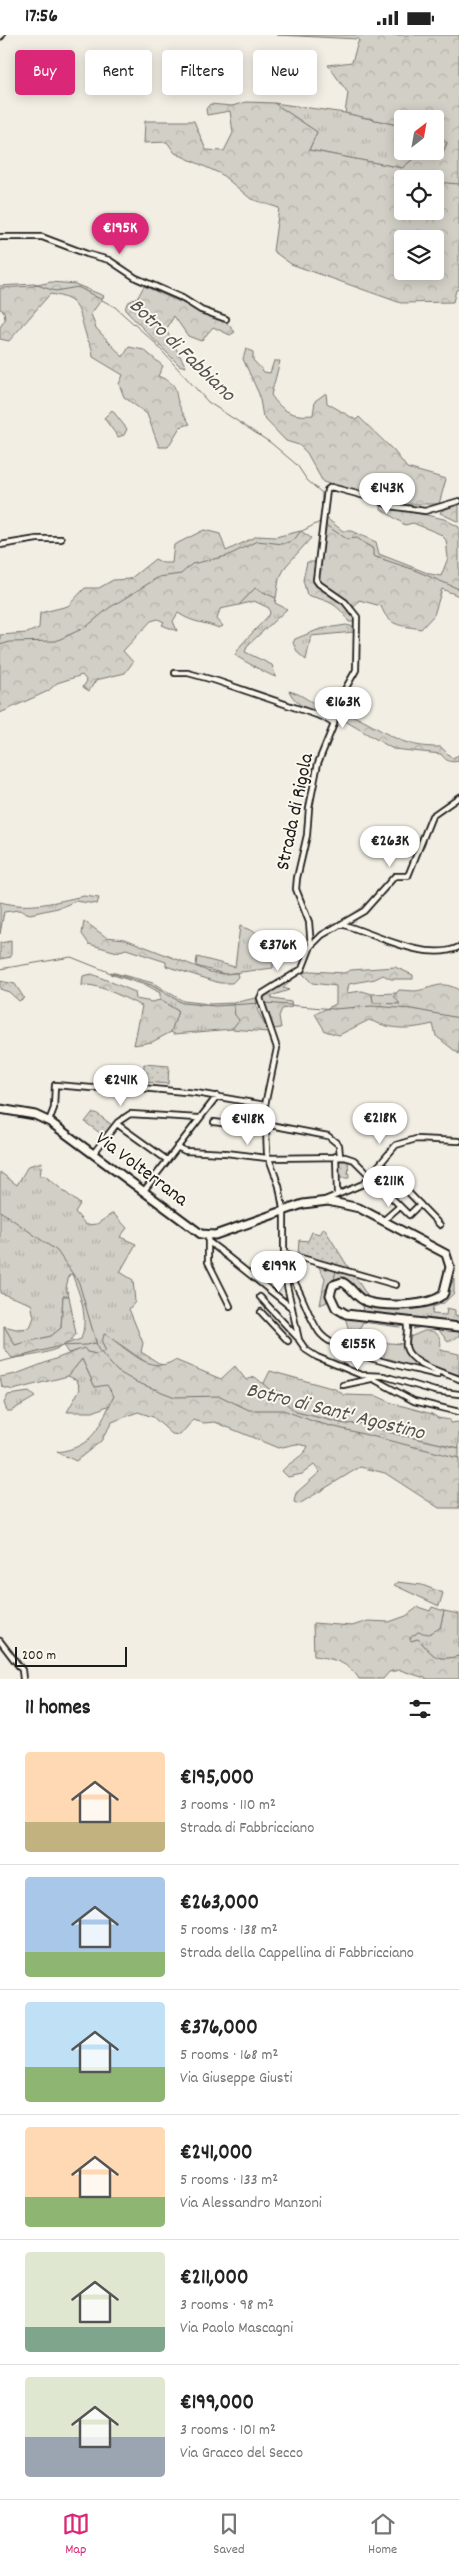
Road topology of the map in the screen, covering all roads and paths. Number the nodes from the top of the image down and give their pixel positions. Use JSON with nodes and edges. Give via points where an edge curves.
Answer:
{"nodes":[{"id":1,"x":0,"y":237,"type":"edge"},
{"id":2,"x":226,"y":319,"type":"dead end"},
{"id":3,"x":459,"y":501,"type":"edge"},
{"id":4,"x":61,"y":539,"type":"dead end"},
{"id":5,"x":0,"y":545,"type":"edge"},
{"id":6,"x":175,"y":673,"type":"dead end"},
{"id":7,"x":334,"y":724,"type":"junction"},
{"id":8,"x":459,"y":797,"type":"edge"},
{"id":9,"x":341,"y":924,"type":"junction"},
{"id":10,"x":311,"y":946,"type":"junction"},
{"id":11,"x":459,"y":947,"type":"edge"},
{"id":12,"x":217,"y":1096,"type":"junction"},
{"id":13,"x":265,"y":1105,"type":"junction"},
{"id":14,"x":0,"y":1109,"type":"edge"},
{"id":15,"x":198,"y":1119,"type":"junction"},
{"id":16,"x":49,"y":1121,"type":"junction"},
{"id":17,"x":214,"y":1122,"type":"dead end"},
{"id":18,"x":117,"y":1124,"type":"junction"},
{"id":19,"x":266,"y":1126,"type":"junction"},
{"id":20,"x":459,"y":1141,"type":"edge"},
{"id":21,"x":177,"y":1147,"type":"junction"},
{"id":22,"x":93,"y":1154,"type":"junction"},
{"id":23,"x":338,"y":1156,"type":"junction"},
{"id":24,"x":268,"y":1158,"type":"junction"},
{"id":25,"x":167,"y":1160,"type":"junction"},
{"id":26,"x":382,"y":1165,"type":"junction"},
{"id":27,"x":370,"y":1176,"type":"junction"},
{"id":28,"x":144,"y":1192,"type":"junction"},
{"id":29,"x":338,"y":1193,"type":"junction"},
{"id":30,"x":325,"y":1201,"type":"junction"},
{"id":31,"x":420,"y":1204,"type":"junction"},
{"id":32,"x":400,"y":1206,"type":"junction"},
{"id":33,"x":284,"y":1211,"type":"junction"},
{"id":34,"x":384,"y":1220,"type":"junction"},
{"id":35,"x":440,"y":1225,"type":"dead end"},
{"id":36,"x":210,"y":1241,"type":"junction"},
{"id":37,"x":284,"y":1255,"type":"junction"},
{"id":38,"x":287,"y":1274,"type":"junction"},
{"id":39,"x":396,"y":1285,"type":"dead end"},
{"id":40,"x":260,"y":1297,"type":"dead end"},
{"id":41,"x":230,"y":1306,"type":"dead end"},
{"id":42,"x":292,"y":1308,"type":"junction"},
{"id":43,"x":261,"y":1312,"type":"dead end"},
{"id":44,"x":406,"y":1320,"type":"junction"},
{"id":45,"x":416,"y":1321,"type":"junction"},
{"id":46,"x":286,"y":1326,"type":"junction"},
{"id":47,"x":459,"y":1327,"type":"edge"},
{"id":48,"x":409,"y":1330,"type":"junction"},
{"id":49,"x":280,"y":1332,"type":"junction"},
{"id":50,"x":298,"y":1338,"type":"junction"},
{"id":51,"x":288,"y":1341,"type":"dead end"},
{"id":52,"x":437,"y":1375,"type":"tunnel mouth"},
{"id":53,"x":368,"y":1376,"type":"junction"},
{"id":54,"x":448,"y":1378,"type":"tunnel mouth"},
{"id":55,"x":459,"y":1379,"type":"edge"},
{"id":56,"x":372,"y":1380,"type":"junction"},
{"id":57,"x":343,"y":1385,"type":"dead end"},
{"id":58,"x":457,"y":1394,"type":"edge"},
{"id":59,"x":459,"y":1412,"type":"edge"},
{"id":60,"x":0,"y":1641,"type":"edge"},
{"id":61,"x":23,"y":1679,"type":"edge"}],
"edges":[{"from":1,"to":2,"type":"street","via":[[42,237],[109,260],[136,277]]},
{"from":3,"to":7,"type":"street","name":"Strada di Rigola","via":[[425,511],[390,506],[331,487],[326,495],[316,580],[345,602],[357,617],[356,670],[336,705]]},
{"from":4,"to":5,"type":"street"},
{"from":6,"to":7,"type":"street","via":[[217,681],[323,717]]},
{"from":7,"to":10,"type":"street","name":"Strada di Rigola","via":[[318,763],[297,878],[296,889],[309,922]]},
{"from":8,"to":9,"type":"street","via":[[432,816],[408,875],[395,876],[364,911]]},
{"from":9,"to":10,"type":"street"},
{"from":9,"to":11,"type":"street","via":[[408,947],[437,952]]},
{"from":10,"to":13,"type":"street","via":[[303,968],[260,998],[277,1051]]},
{"from":12,"to":13,"type":"street"},
{"from":12,"to":15,"type":"street"},
{"from":12,"to":16,"type":"street","via":[[118,1086],[54,1085],[54,1109]]},
{"from":13,"to":19,"type":"street"},
{"from":14,"to":16,"type":"main road","name":"Via Volterrana"},
{"from":15,"to":18,"type":"street","via":[[136,1113],[126,1115]]},
{"from":15,"to":21,"type":"street"},
{"from":16,"to":22,"type":"main road","name":"Via Volterrana"},
{"from":17,"to":19,"type":"street"},
{"from":18,"to":22,"type":"street"},
{"from":18,"to":25,"type":"street"},
{"from":19,"to":23,"type":"street","via":[[328,1136],[338,1144]]},
{"from":19,"to":24,"type":"street"},
{"from":20,"to":26,"type":"street","via":[[409,1140],[391,1147]]},
{"from":21,"to":24,"type":"street","via":[[185,1151]]},
{"from":21,"to":25,"type":"street"},
{"from":22,"to":28,"type":"main road","name":"Via Volterrana"},
{"from":23,"to":24,"type":"street"},
{"from":23,"to":27,"type":"street","via":[[352,1159]]},
{"from":23,"to":29,"type":"street"},
{"from":24,"to":33,"type":"street"},
{"from":25,"to":28,"type":"street"},
{"from":26,"to":27,"type":"street"},
{"from":26,"to":31,"type":"street"},
{"from":26,"to":32,"type":"street","via":[[382,1187]]},
{"from":27,"to":29,"type":"street","via":[[361,1185]]},
{"from":28,"to":36,"type":"main road","name":"Via Volterrana"},
{"from":29,"to":30,"type":"street"},
{"from":30,"to":33,"type":"main road","via":[[310,1202]]},
{"from":30,"to":34,"type":"main road","via":[[352,1205]]},
{"from":31,"to":32,"type":"street","via":[[409,1215]]},
{"from":31,"to":35,"type":"street"},
{"from":32,"to":34,"type":"street"},
{"from":33,"to":36,"type":"main road"},
{"from":33,"to":37,"type":"street"},
{"from":34,"to":44,"type":"main road","via":[[444,1248],[452,1256],[451,1279],[443,1295],[432,1302],[388,1306],[363,1300],[343,1283],[336,1283],[331,1288],[332,1301],[344,1313]]},
{"from":36,"to":41,"type":"street","via":[[208,1263]]},
{"from":36,"to":42,"type":"street"},
{"from":37,"to":38,"type":"street","via":[[281,1265]]},
{"from":37,"to":38,"type":"street","via":[[290,1263]]},
{"from":37,"to":39,"type":"street"},
{"from":38,"to":42,"type":"street"},
{"from":38,"to":52,"type":"street","via":[[303,1296],[318,1331],[329,1341],[363,1355]]},
{"from":40,"to":46,"type":"street"},
{"from":42,"to":50,"type":"street"},
{"from":43,"to":49,"type":"street"},
{"from":44,"to":45,"type":"main road"},
{"from":44,"to":48,"type":"street"},
{"from":45,"to":47,"type":"main road"},
{"from":45,"to":48,"type":"street"},
{"from":46,"to":49,"type":"street"},
{"from":46,"to":50,"type":"street"},
{"from":48,"to":55,"type":"street","via":[[408,1352],[425,1365]]},
{"from":49,"to":51,"type":"street"},
{"from":50,"to":53,"type":"street","via":[[306,1350],[317,1357]]},
{"from":53,"to":56,"type":"street"},
{"from":53,"to":58,"type":"street","via":[[386,1376],[434,1391]]},
{"from":54,"to":55,"type":"street"},
{"from":56,"to":57,"type":"street"},
{"from":56,"to":59,"type":"street","via":[[418,1402]]},
{"from":60,"to":61,"type":"street","via":[[22,1670]]}]}
